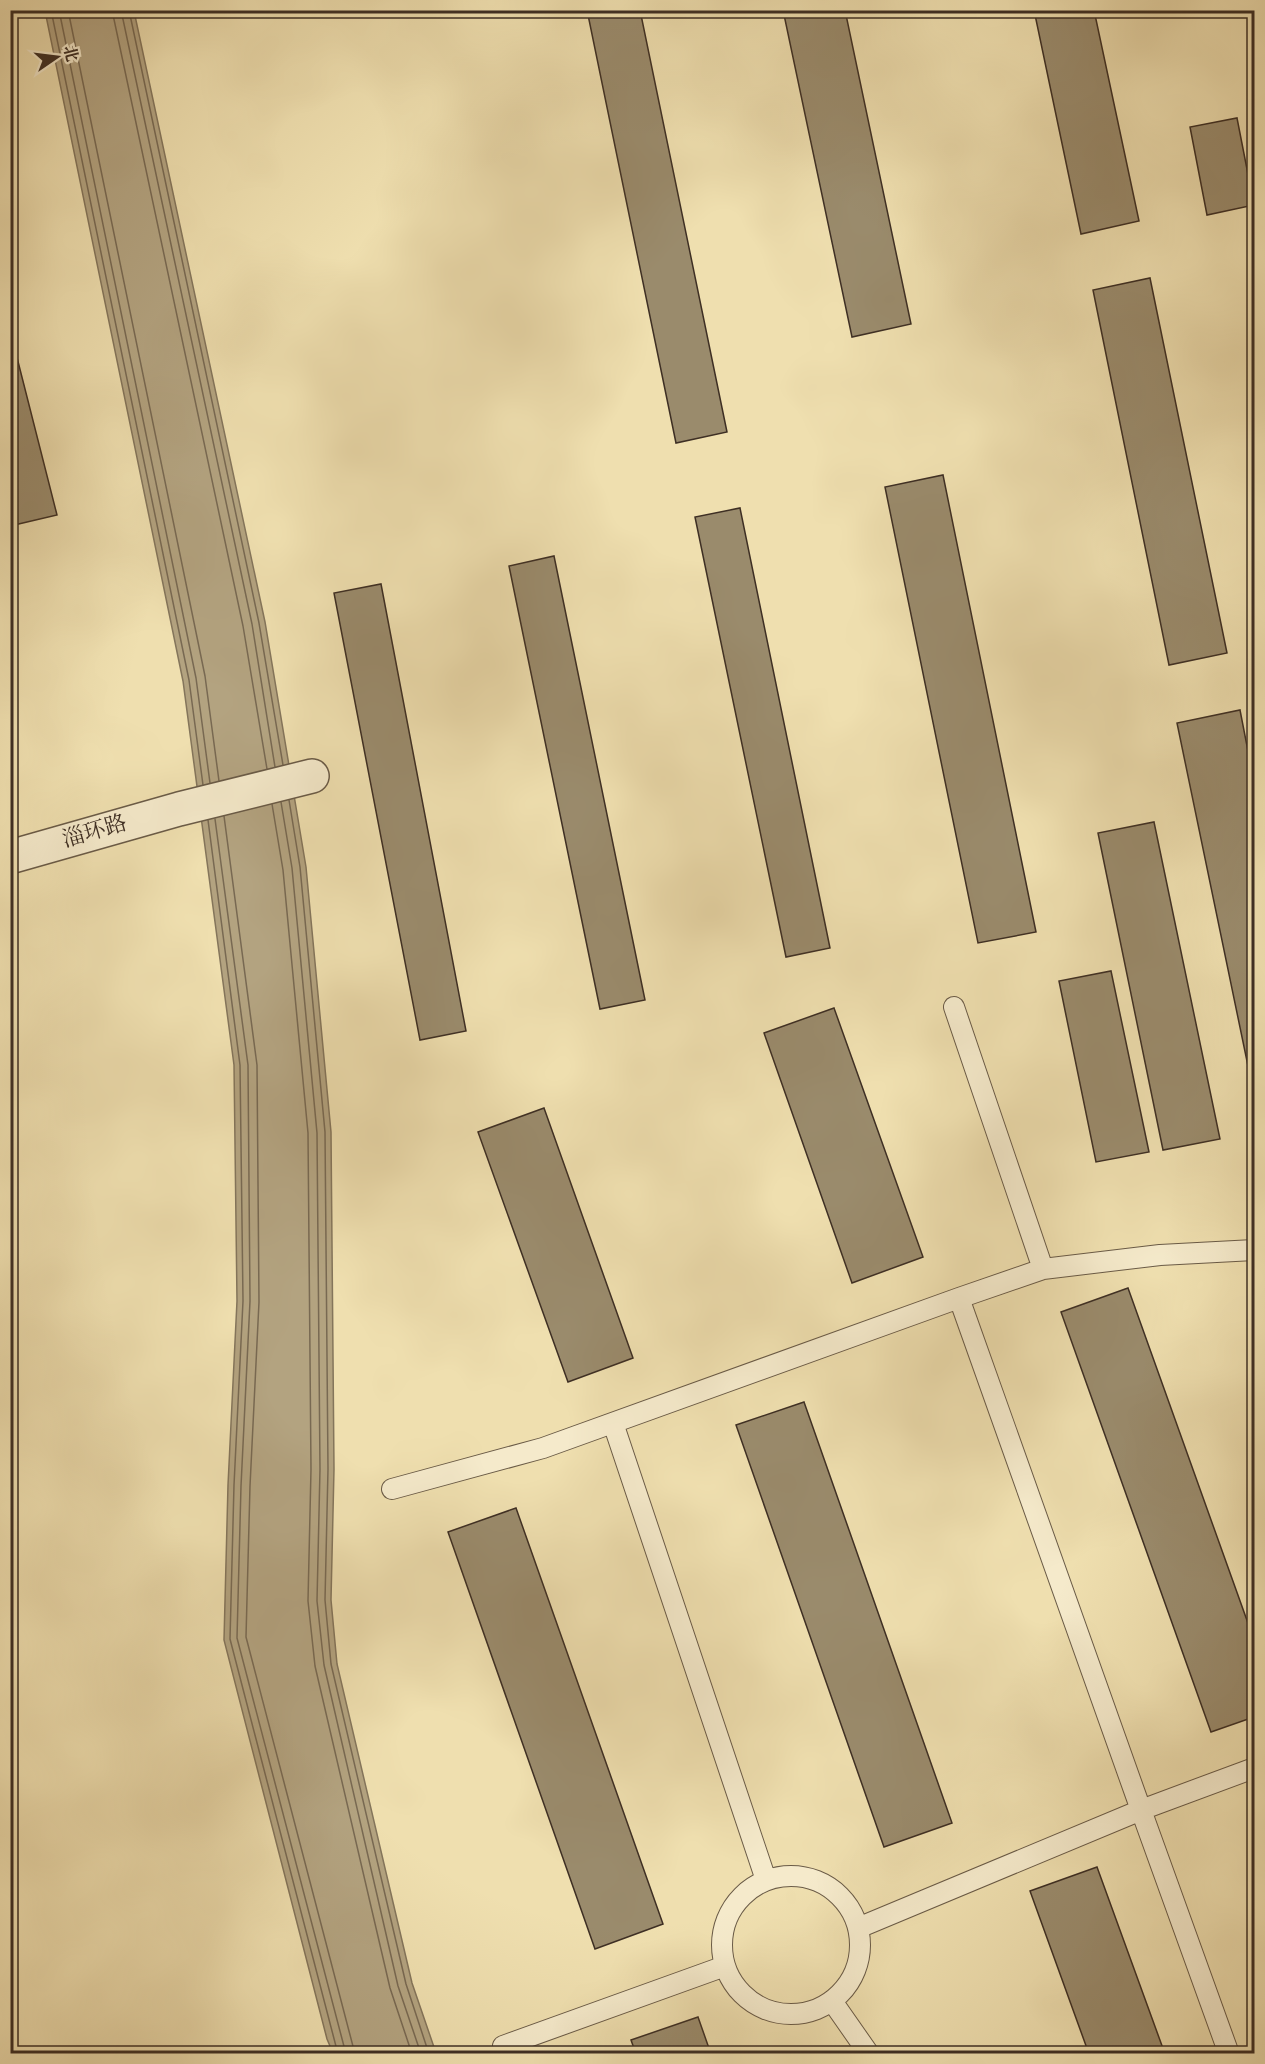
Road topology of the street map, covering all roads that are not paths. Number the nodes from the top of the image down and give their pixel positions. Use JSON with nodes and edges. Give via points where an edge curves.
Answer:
{"nodes":[{"id":1,"x":312,"y":776,"type":"dead end"},
{"id":2,"x":10,"y":857,"type":"edge"},
{"id":3,"x":954,"y":1008,"type":"dead end"},
{"id":4,"x":1254,"y":1250,"type":"edge"},
{"id":5,"x":1043,"y":1269,"type":"junction"},
{"id":6,"x":959,"y":1298,"type":"junction"},
{"id":7,"x":613,"y":1423,"type":"junction"},
{"id":8,"x":392,"y":1489,"type":"dead end"},
{"id":9,"x":1254,"y":1768,"type":"edge"},
{"id":10,"x":1141,"y":1810,"type":"junction"},
{"id":11,"x":766,"y":1880,"type":"junction"},
{"id":12,"x":858,"y":1928,"type":"junction"},
{"id":13,"x":725,"y":1966,"type":"junction"},
{"id":14,"x":832,"y":2001,"type":"junction"},
{"id":15,"x":503,"y":2046,"type":"dead end"},
{"id":16,"x":869,"y":2054,"type":"edge"},
{"id":17,"x":1229,"y":2054,"type":"edge"}],
"edges":[{"from":1,"to":2,"type":"street","name":"淄环路","via":[[178,808]]},
{"from":3,"to":5,"type":"lane"},
{"from":4,"to":5,"type":"lane","via":[[1160,1255]]},
{"from":5,"to":6,"type":"lane"},
{"from":6,"to":7,"type":"lane"},
{"from":6,"to":10,"type":"lane"},
{"from":7,"to":8,"type":"lane","via":[[543,1448]]},
{"from":7,"to":11,"type":"lane"},
{"from":9,"to":10,"type":"lane"},
{"from":10,"to":12,"type":"lane"},
{"from":10,"to":17,"type":"lane"},
{"from":11,"to":12,"type":"lane","via":[[789,1875],[812,1879],[833,1889],[849,1907]]},
{"from":11,"to":13,"type":"lane","via":[[744,1894],[729,1915],[722,1940]]},
{"from":12,"to":14,"type":"lane","via":[[859,1956],[850,1981]]},
{"from":13,"to":14,"type":"lane","via":[[738,1989],[758,2006],[782,2014],[808,2012]]},
{"from":13,"to":15,"type":"lane"},
{"from":14,"to":16,"type":"lane"}]}
